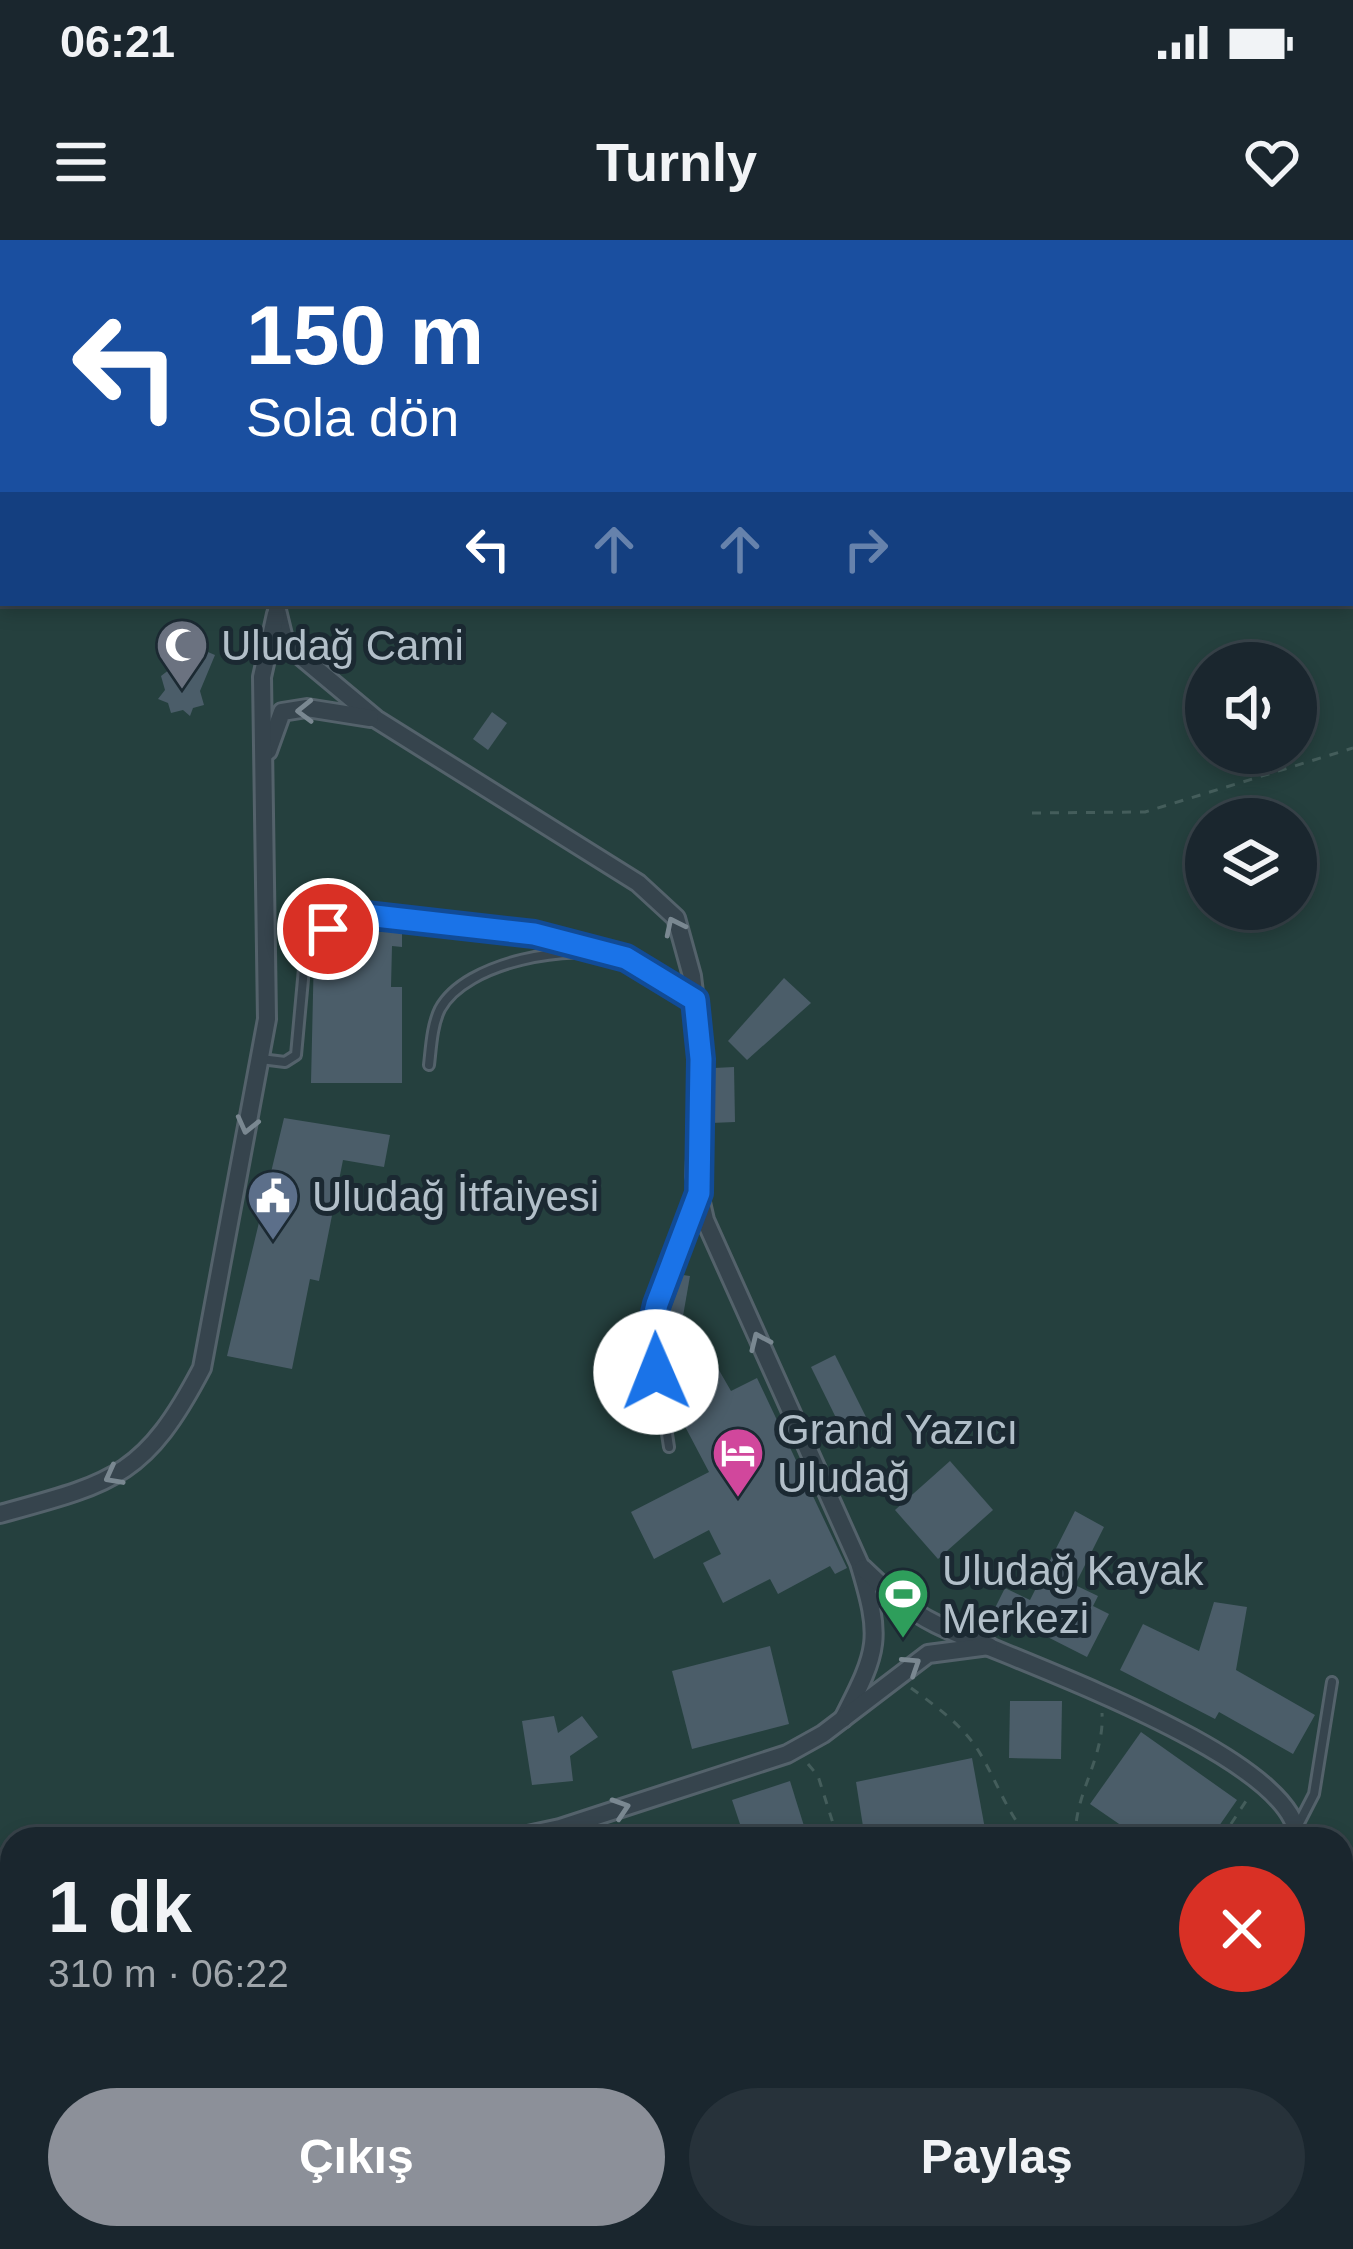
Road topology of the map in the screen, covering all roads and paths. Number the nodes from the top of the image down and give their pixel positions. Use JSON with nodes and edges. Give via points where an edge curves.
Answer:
{"nodes":[{"id":1,"x":278,"y":606,"type":"edge"},
{"id":2,"x":376,"y":719,"type":"junction"},
{"id":3,"x":1353,"y":748,"type":"edge"},
{"id":4,"x":265,"y":758,"type":"junction"},
{"id":5,"x":1032,"y":813,"type":"dead end"},
{"id":6,"x":584,"y":949,"type":"junction"},
{"id":7,"x":695,"y":1000,"type":"junction"},
{"id":8,"x":261,"y":1059,"type":"junction"},
{"id":9,"x":429,"y":1065,"type":"dead end"},
{"id":10,"x":699,"y":1193,"type":"junction"},
{"id":11,"x":668,"y":1447,"type":"dead end"},
{"id":12,"x":0,"y":1514,"type":"edge"},
{"id":13,"x":859,"y":1563,"type":"junction"},
{"id":14,"x":995,"y":1646,"type":"junction"},
{"id":15,"x":896,"y":1676,"type":"junction"},
{"id":16,"x":1332,"y":1682,"type":"dead end"},
{"id":17,"x":1097,"y":1694,"type":"junction"},
{"id":18,"x":843,"y":1719,"type":"junction"},
{"id":19,"x":795,"y":1749,"type":"junction"},
{"id":20,"x":1261,"y":1780,"type":"junction"},
{"id":21,"x":563,"y":1827,"type":"edge"},
{"id":22,"x":834,"y":1827,"type":"edge"},
{"id":23,"x":1021,"y":1827,"type":"edge"},
{"id":24,"x":1076,"y":1827,"type":"edge"},
{"id":25,"x":1229,"y":1827,"type":"edge"},
{"id":26,"x":1295,"y":1827,"type":"edge"},
{"id":27,"x":1300,"y":1827,"type":"edge"}],
"edges":[{"from":1,"to":2,"type":"street","via":[[285,643]]},
{"from":1,"to":4,"type":"street","via":[[262,677]]},
{"from":2,"to":4,"type":"street","one_way":true,"via":[[282,712]]},
{"from":7,"to":2,"type":"street","one_way":true,"via":[[676,917],[638,883]]},
{"from":3,"to":5,"type":"path","via":[[1144,812]]},
{"from":4,"to":8,"type":"street"},
{"from":6,"to":7,"type":"lane","via":[[626,958]]},
{"from":6,"to":8,"type":"lane","via":[[534,934],[366,915],[306,947],[296,1055]]},
{"from":6,"to":9,"type":"lane","via":[[542,954],[458,986],[439,1011]]},
{"from":7,"to":10,"type":"street"},
{"from":8,"to":12,"type":"street","one_way":true,"via":[[202,1368],[178,1415],[120,1476]]},
{"from":10,"to":11,"type":"lane","via":[[651,1329]]},
{"from":13,"to":10,"type":"street","one_way":true},
{"from":13,"to":14,"type":"street","via":[[898,1602]]},
{"from":13,"to":18,"type":"street","via":[[876,1618],[874,1659]]},
{"from":15,"to":14,"type":"street","one_way":true,"via":[[928,1654]]},
{"from":14,"to":17,"type":"street"},
{"from":15,"to":18,"type":"street"},
{"from":15,"to":23,"type":"path","via":[[968,1736]]},
{"from":16,"to":27,"type":"lane","via":[[1314,1794]]},
{"from":17,"to":20,"type":"street"},
{"from":17,"to":24,"type":"path","via":[[1101,1745]]},
{"from":18,"to":19,"type":"street"},
{"from":21,"to":19,"type":"street","one_way":true},
{"from":19,"to":22,"type":"path","via":[[818,1776]]},
{"from":20,"to":25,"type":"path"},
{"from":20,"to":26,"type":"street"}]}
